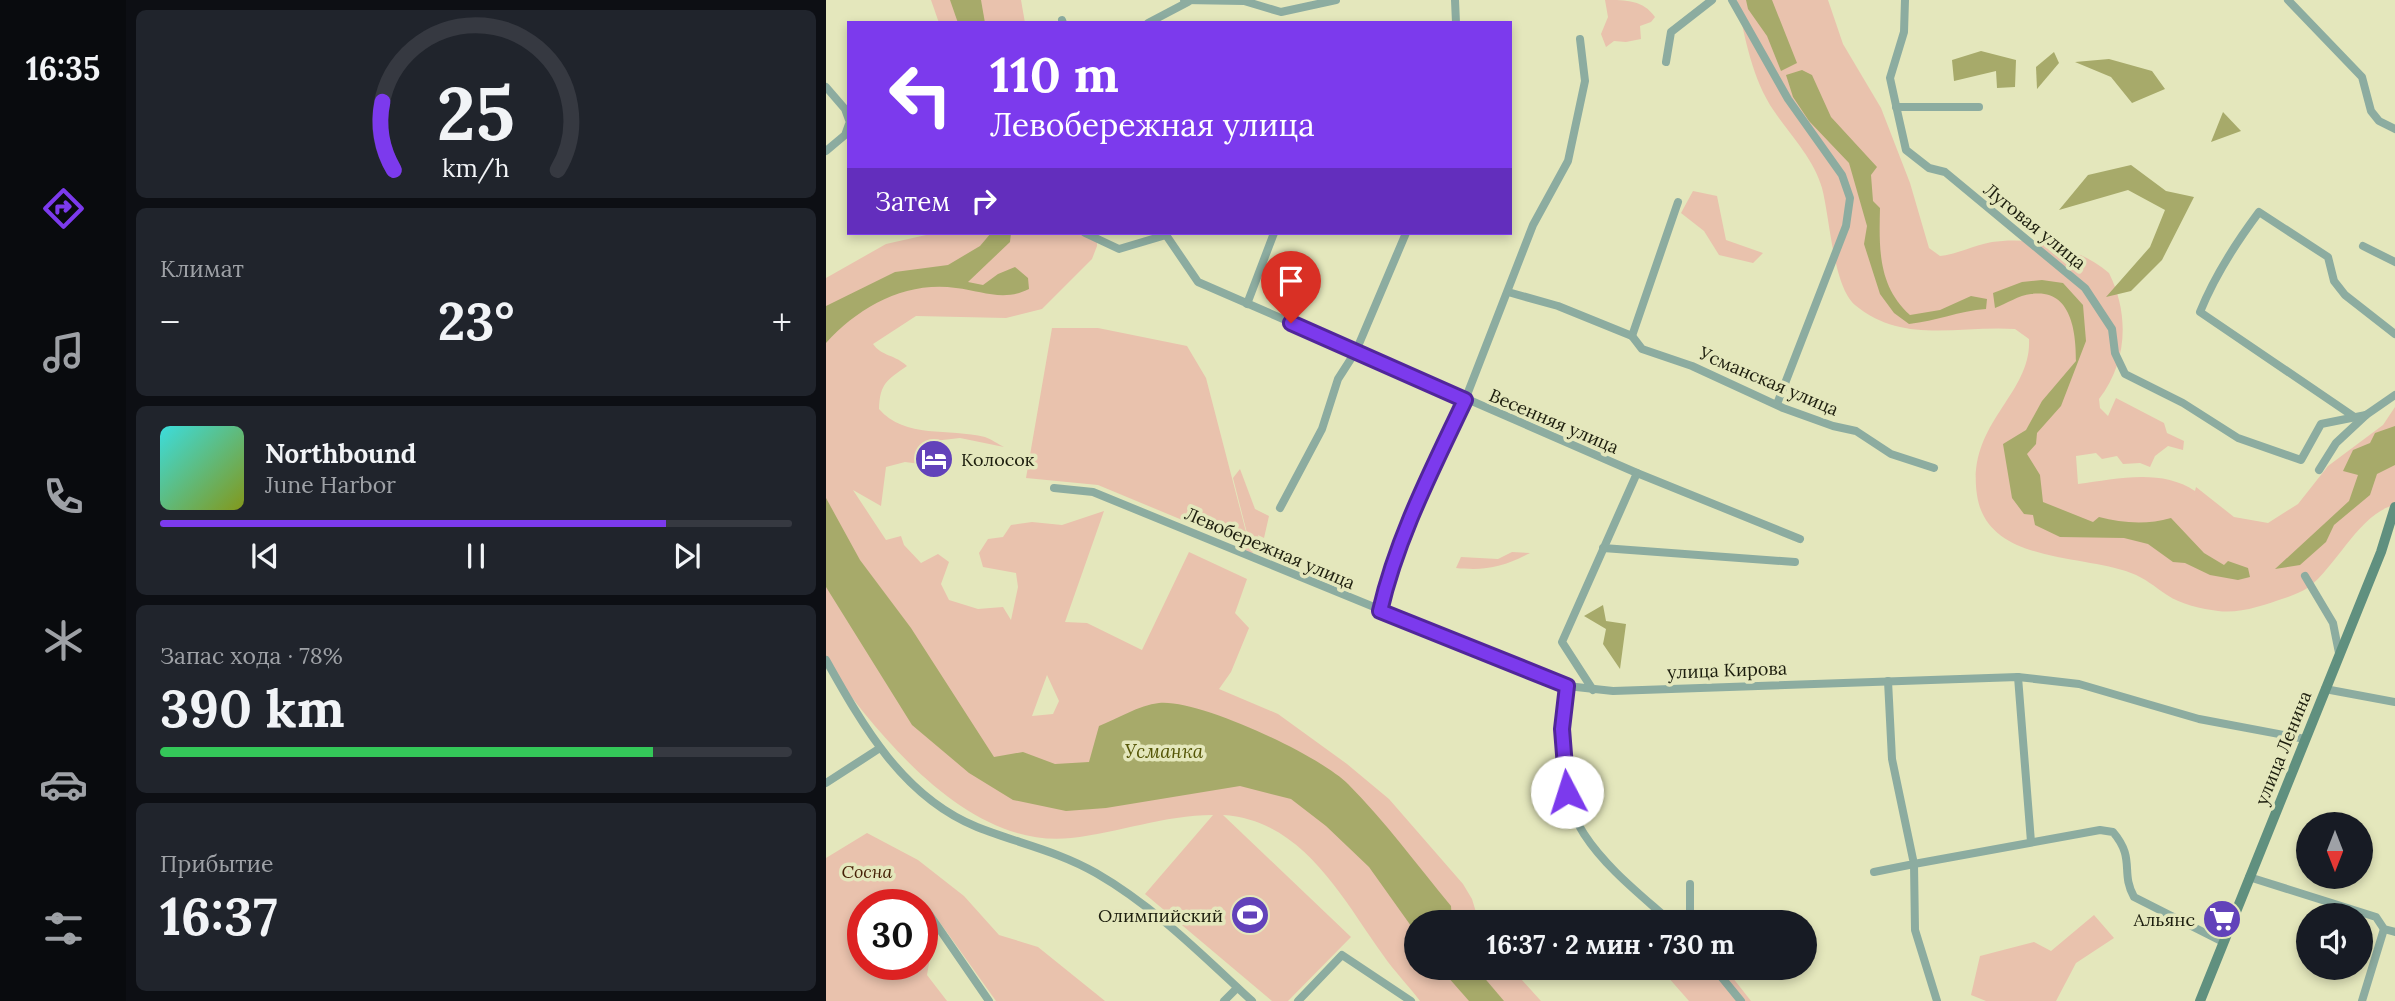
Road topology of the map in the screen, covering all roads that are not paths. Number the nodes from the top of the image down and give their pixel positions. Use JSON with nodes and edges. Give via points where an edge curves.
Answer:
{"nodes":[{"id":1,"x":1336,"y":0,"type":"edge"},
{"id":2,"x":1455,"y":0,"type":"edge"},
{"id":3,"x":1712,"y":0,"type":"edge"},
{"id":4,"x":1732,"y":0,"type":"edge"},
{"id":5,"x":1905,"y":0,"type":"edge"},
{"id":6,"x":2288,"y":0,"type":"edge"},
{"id":7,"x":1186,"y":1,"type":"edge"},
{"id":8,"x":1151,"y":21,"type":"edge"},
{"id":9,"x":1456,"y":21,"type":"edge"},
{"id":10,"x":1580,"y":39,"type":"dead end"},
{"id":11,"x":1666,"y":62,"type":"dead end"},
{"id":12,"x":826,"y":87,"type":"edge"},
{"id":13,"x":1896,"y":107,"type":"junction"},
{"id":14,"x":1979,"y":107,"type":"dead end"},
{"id":15,"x":847,"y":116,"type":"edge"},
{"id":16,"x":847,"y":128,"type":"edge"},
{"id":17,"x":2395,"y":129,"type":"edge"},
{"id":18,"x":826,"y":151,"type":"edge"},
{"id":19,"x":1678,"y":202,"type":"dead end"},
{"id":20,"x":1090,"y":235,"type":"edge"},
{"id":21,"x":1166,"y":235,"type":"edge"},
{"id":22,"x":1166,"y":235,"type":"edge"},
{"id":23,"x":1273,"y":235,"type":"edge"},
{"id":24,"x":1405,"y":235,"type":"edge"},
{"id":25,"x":2363,"y":246,"type":"dead end"},
{"id":26,"x":2395,"y":262,"type":"edge"},
{"id":27,"x":1508,"y":292,"type":"junction"},
{"id":28,"x":1247,"y":304,"type":"junction"},
{"id":29,"x":2395,"y":334,"type":"edge"},
{"id":30,"x":1632,"y":336,"type":"junction"},
{"id":31,"x":1356,"y":351,"type":"junction"},
{"id":32,"x":2395,"y":395,"type":"edge"},
{"id":33,"x":1465,"y":400,"type":"junction"},
{"id":34,"x":1777,"y":404,"type":"junction"},
{"id":35,"x":2366,"y":415,"type":"junction"},
{"id":36,"x":2353,"y":416,"type":"junction"},
{"id":37,"x":1934,"y":468,"type":"dead end"},
{"id":38,"x":2319,"y":470,"type":"dead end"},
{"id":39,"x":1637,"y":473,"type":"junction"},
{"id":40,"x":1054,"y":488,"type":"dead end"},
{"id":41,"x":2395,"y":507,"type":"edge"},
{"id":42,"x":1280,"y":508,"type":"dead end"},
{"id":43,"x":1800,"y":539,"type":"dead end"},
{"id":44,"x":1603,"y":548,"type":"junction"},
{"id":45,"x":1795,"y":562,"type":"dead end"},
{"id":46,"x":2305,"y":576,"type":"dead end"},
{"id":47,"x":1380,"y":611,"type":"junction"},
{"id":48,"x":2339,"y":653,"type":"junction"},
{"id":49,"x":826,"y":660,"type":"edge"},
{"id":50,"x":2018,"y":677,"type":"junction"},
{"id":51,"x":1888,"y":681,"type":"junction"},
{"id":52,"x":1567,"y":686,"type":"junction"},
{"id":53,"x":2325,"y":689,"type":"junction"},
{"id":54,"x":1593,"y":690,"type":"junction"},
{"id":55,"x":2395,"y":702,"type":"edge"},
{"id":56,"x":2305,"y":738,"type":"junction"},
{"id":57,"x":880,"y":748,"type":"junction"},
{"id":58,"x":826,"y":783,"type":"edge"},
{"id":59,"x":2031,"y":842,"type":"junction"},
{"id":60,"x":1914,"y":864,"type":"junction"},
{"id":61,"x":1874,"y":872,"type":"dead end"},
{"id":62,"x":2249,"y":877,"type":"junction"},
{"id":63,"x":1690,"y":884,"type":"dead end"},
{"id":64,"x":1658,"y":910,"type":"edge"},
{"id":65,"x":1690,"y":910,"type":"edge"},
{"id":66,"x":938,"y":927,"type":"edge"},
{"id":67,"x":2384,"y":929,"type":"junction"},
{"id":68,"x":2395,"y":932,"type":"edge"},
{"id":69,"x":2223,"y":942,"type":"junction"},
{"id":70,"x":1724,"y":980,"type":"edge"},
{"id":71,"x":1237,"y":988,"type":"junction"},
{"id":72,"x":989,"y":1001,"type":"edge"},
{"id":73,"x":1224,"y":1001,"type":"edge"},
{"id":74,"x":1252,"y":1001,"type":"edge"},
{"id":75,"x":1298,"y":1001,"type":"edge"},
{"id":76,"x":1411,"y":1001,"type":"edge"},
{"id":77,"x":1741,"y":1001,"type":"edge"},
{"id":78,"x":1937,"y":1001,"type":"edge"},
{"id":79,"x":2200,"y":1001,"type":"edge"},
{"id":80,"x":2362,"y":1001,"type":"edge"}],
"edges":[{"from":1,"to":7,"type":"street","via":[[1281,12],[1244,1]]},
{"from":2,"to":9,"type":"street"},
{"from":3,"to":11,"type":"street","via":[[1671,32]]},
{"from":4,"to":34,"type":"street","via":[[1788,99],[1842,175],[1850,198],[1846,226]]},
{"from":5,"to":13,"type":"street","name":"Луговая улица","via":[[1904,32],[1889,78]]},
{"from":6,"to":17,"type":"street","via":[[2362,77],[2371,111]]},
{"from":7,"to":8,"type":"street"},
{"from":10,"to":27,"type":"street","via":[[1585,81],[1568,161],[1533,225]]},
{"from":12,"to":15,"type":"street"},
{"from":13,"to":14,"type":"street"},
{"from":13,"to":36,"type":"street","name":"Луговая улица","via":[[1906,150],[1928,168],[1945,172],[2085,288],[2112,329],[2115,353],[2125,374],[2238,438],[2301,460],[2321,424]]},
{"from":16,"to":18,"type":"street"},
{"from":19,"to":30,"type":"street"},
{"from":20,"to":22,"type":"street","name":"Весенняя улица","via":[[1119,248]]},
{"from":21,"to":28,"type":"street","name":"Весенняя улица","via":[[1198,282]]},
{"from":23,"to":28,"type":"street"},
{"from":24,"to":31,"type":"street"},
{"from":25,"to":26,"type":"street"},
{"from":27,"to":30,"type":"street","name":"Усманская улица","via":[[1558,306]]},
{"from":27,"to":33,"type":"street"},
{"from":28,"to":31,"type":"street","name":"Весенняя улица"},
{"from":29,"to":36,"type":"street","via":[[2345,295],[2334,281],[2328,257],[2259,212],[2231,249],[2207,295],[2200,312]]},
{"from":30,"to":34,"type":"street","name":"Усманская улица","via":[[1642,349]]},
{"from":31,"to":33,"type":"street","name":"Весенняя улица"},
{"from":31,"to":42,"type":"street","via":[[1338,379],[1322,429]]},
{"from":32,"to":35,"type":"street"},
{"from":33,"to":39,"type":"street","name":"Весенняя улица"},
{"from":33,"to":47,"type":"street","via":[[1416,503]]},
{"from":34,"to":37,"type":"street","name":"Усманская улица","via":[[1856,431],[1891,454]]},
{"from":35,"to":36,"type":"street","name":"Луговая улица"},
{"from":35,"to":38,"type":"street","via":[[2336,443]]},
{"from":39,"to":43,"type":"street","name":"Весенняя улица"},
{"from":39,"to":44,"type":"street"},
{"from":40,"to":47,"type":"street","name":"Левобережная улица","via":[[1094,492]]},
{"from":41,"to":48,"type":"main road","name":"улица Ленина"},
{"from":44,"to":45,"type":"street"},
{"from":44,"to":54,"type":"street","via":[[1562,642]]},
{"from":46,"to":48,"type":"street","via":[[2333,623]]},
{"from":47,"to":52,"type":"street","name":"Левобережная улица"},
{"from":48,"to":53,"type":"main road","name":"улица Ленина"},
{"from":49,"to":57,"type":"street"},
{"from":50,"to":51,"type":"street","name":"улица Кирова"},
{"from":50,"to":56,"type":"street","name":"улица Кирова","via":[[2079,684],[2199,719]]},
{"from":50,"to":59,"type":"street"},
{"from":51,"to":54,"type":"street","name":"улица Кирова"},
{"from":51,"to":60,"type":"street","via":[[1892,759]]},
{"from":52,"to":54,"type":"street","name":"улица Кирова"},
{"from":52,"to":64,"type":"street","via":[[1562,729],[1567,792],[1582,832]]},
{"from":53,"to":55,"type":"street"},
{"from":53,"to":56,"type":"main road","name":"улица Ленина"},
{"from":56,"to":62,"type":"main road","name":"улица Ленина"},
{"from":57,"to":58,"type":"street"},
{"from":57,"to":71,"type":"street","via":[[931,802],[973,825],[1050,850],[1144,903]]},
{"from":59,"to":60,"type":"street"},
{"from":59,"to":69,"type":"street","via":[[2100,830],[2113,832],[2129,859],[2128,885],[2134,897]]},
{"from":60,"to":61,"type":"street"},
{"from":60,"to":78,"type":"street","via":[[1915,930]]},
{"from":62,"to":67,"type":"street","via":[[2375,918]]},
{"from":62,"to":69,"type":"main road","name":"улица Ленина"},
{"from":63,"to":65,"type":"street"},
{"from":66,"to":72,"type":"street"},
{"from":67,"to":68,"type":"street"},
{"from":67,"to":80,"type":"street"},
{"from":69,"to":79,"type":"main road","name":"улица Ленина"},
{"from":70,"to":77,"type":"street"},
{"from":71,"to":73,"type":"street"},
{"from":71,"to":74,"type":"street"},
{"from":75,"to":76,"type":"street","via":[[1342,955]]}]}
